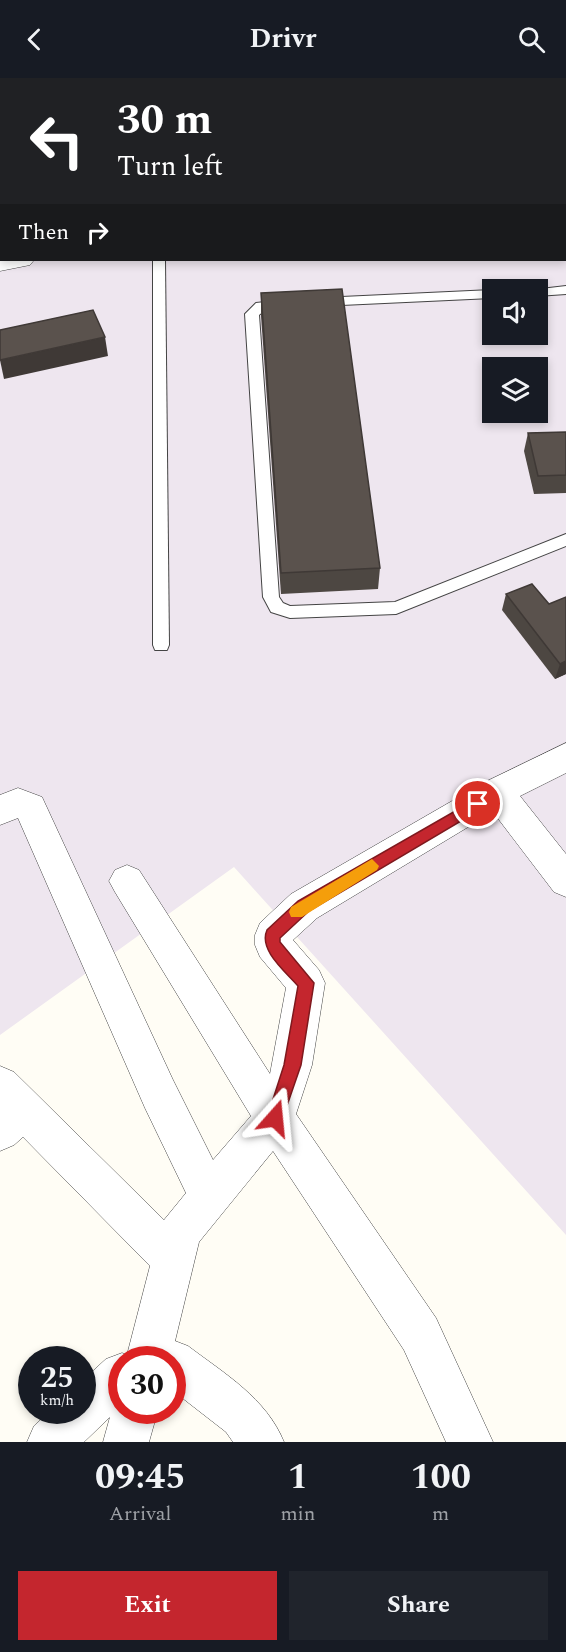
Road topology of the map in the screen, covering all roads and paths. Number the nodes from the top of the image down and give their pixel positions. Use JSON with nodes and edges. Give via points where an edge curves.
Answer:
{"nodes":[{"id":1,"x":16,"y":261,"type":"edge"},
{"id":2,"x":159,"y":261,"type":"edge"},
{"id":3,"x":0,"y":264,"type":"edge"},
{"id":4,"x":566,"y":290,"type":"edge"},
{"id":5,"x":548,"y":291,"type":"edge"},
{"id":6,"x":482,"y":294,"type":"edge"},
{"id":7,"x":566,"y":540,"type":"edge"},
{"id":8,"x":161,"y":645,"type":"dead end"},
{"id":9,"x":566,"y":757,"type":"edge"},
{"id":10,"x":497,"y":792,"type":"junction"},
{"id":11,"x":0,"y":810,"type":"edge"},
{"id":12,"x":127,"y":881,"type":"dead end"},
{"id":13,"x":566,"y":881,"type":"edge"},
{"id":14,"x":7,"y":1109,"type":"edge"},
{"id":15,"x":275,"y":1118,"type":"junction"},
{"id":16,"x":210,"y":1198,"type":"junction"},
{"id":17,"x":173,"y":1258,"type":"junction"},
{"id":18,"x":153,"y":1346,"type":"edge"},
{"id":19,"x":186,"y":1382,"type":"edge"},
{"id":20,"x":108,"y":1394,"type":"edge"},
{"id":21,"x":131,"y":1424,"type":"edge"},
{"id":22,"x":50,"y":1442,"type":"edge"},
{"id":23,"x":126,"y":1442,"type":"edge"},
{"id":24,"x":261,"y":1442,"type":"edge"},
{"id":25,"x":470,"y":1442,"type":"edge"}],
"edges":[{"from":1,"to":3,"type":"street"},
{"from":2,"to":8,"type":"lane"},
{"from":4,"to":5,"type":"lane"},
{"from":6,"to":7,"type":"lane","via":[[261,306],[252,314],[271,597],[277,608],[290,612],[396,608]]},
{"from":9,"to":10,"type":"street"},
{"from":10,"to":13,"type":"street"},
{"from":10,"to":15,"type":"street","via":[[304,906],[273,935],[273,945],[306,983],[292,1065]]},
{"from":11,"to":16,"type":"street","via":[[18,803],[30,807]]},
{"from":12,"to":15,"type":"street"},
{"from":14,"to":17,"type":"street"},
{"from":15,"to":16,"type":"street"},
{"from":15,"to":25,"type":"street","via":[[420,1334]]},
{"from":16,"to":17,"type":"street","via":[[180,1232]]},
{"from":17,"to":18,"type":"street"},
{"from":19,"to":24,"type":"street","via":[[242,1416]]},
{"from":20,"to":22,"type":"street"},
{"from":21,"to":23,"type":"street"}]}
